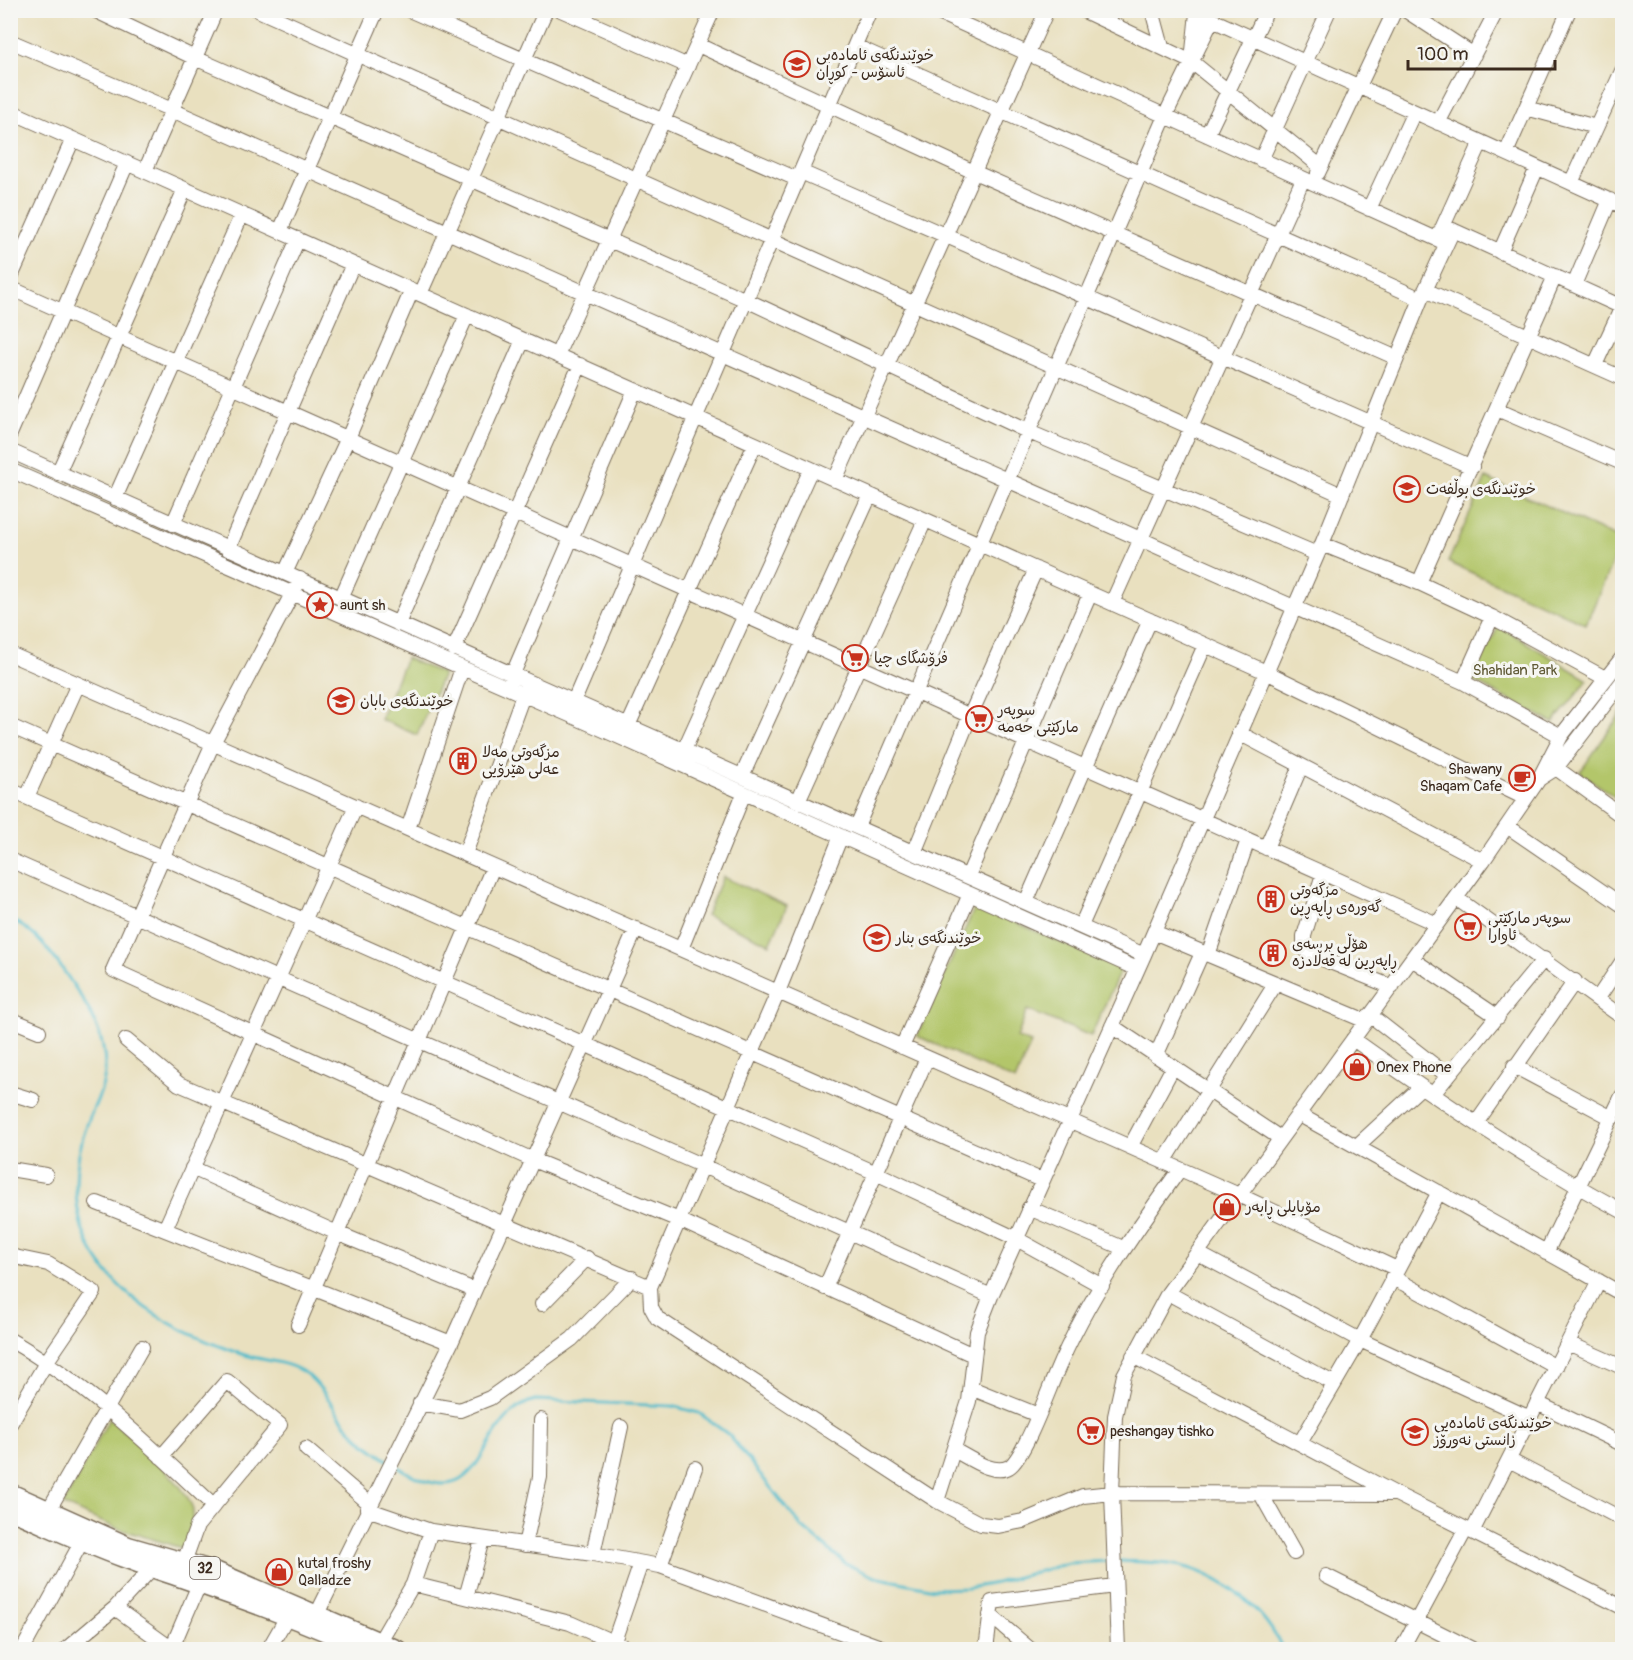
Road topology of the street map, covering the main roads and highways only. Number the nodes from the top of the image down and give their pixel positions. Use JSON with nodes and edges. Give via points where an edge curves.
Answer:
{"nodes":[{"id":1,"x":10,"y":1493,"type":"edge"},
{"id":2,"x":10,"y":1509,"type":"edge"},
{"id":3,"x":315,"y":1619,"type":"junction"},
{"id":4,"x":373,"y":1645,"type":"edge"},
{"id":5,"x":398,"y":1650,"type":"edge"}],
"edges":[{"from":1,"to":3,"type":"main road","number":"32","via":[[128,1546],[215,1571]]},
{"from":2,"to":3,"type":"main road","number":"32","via":[[153,1567],[288,1615]]},
{"from":3,"to":4,"type":"main road","number":"32"},
{"from":4,"to":5,"type":"main road","number":"32"}]}
